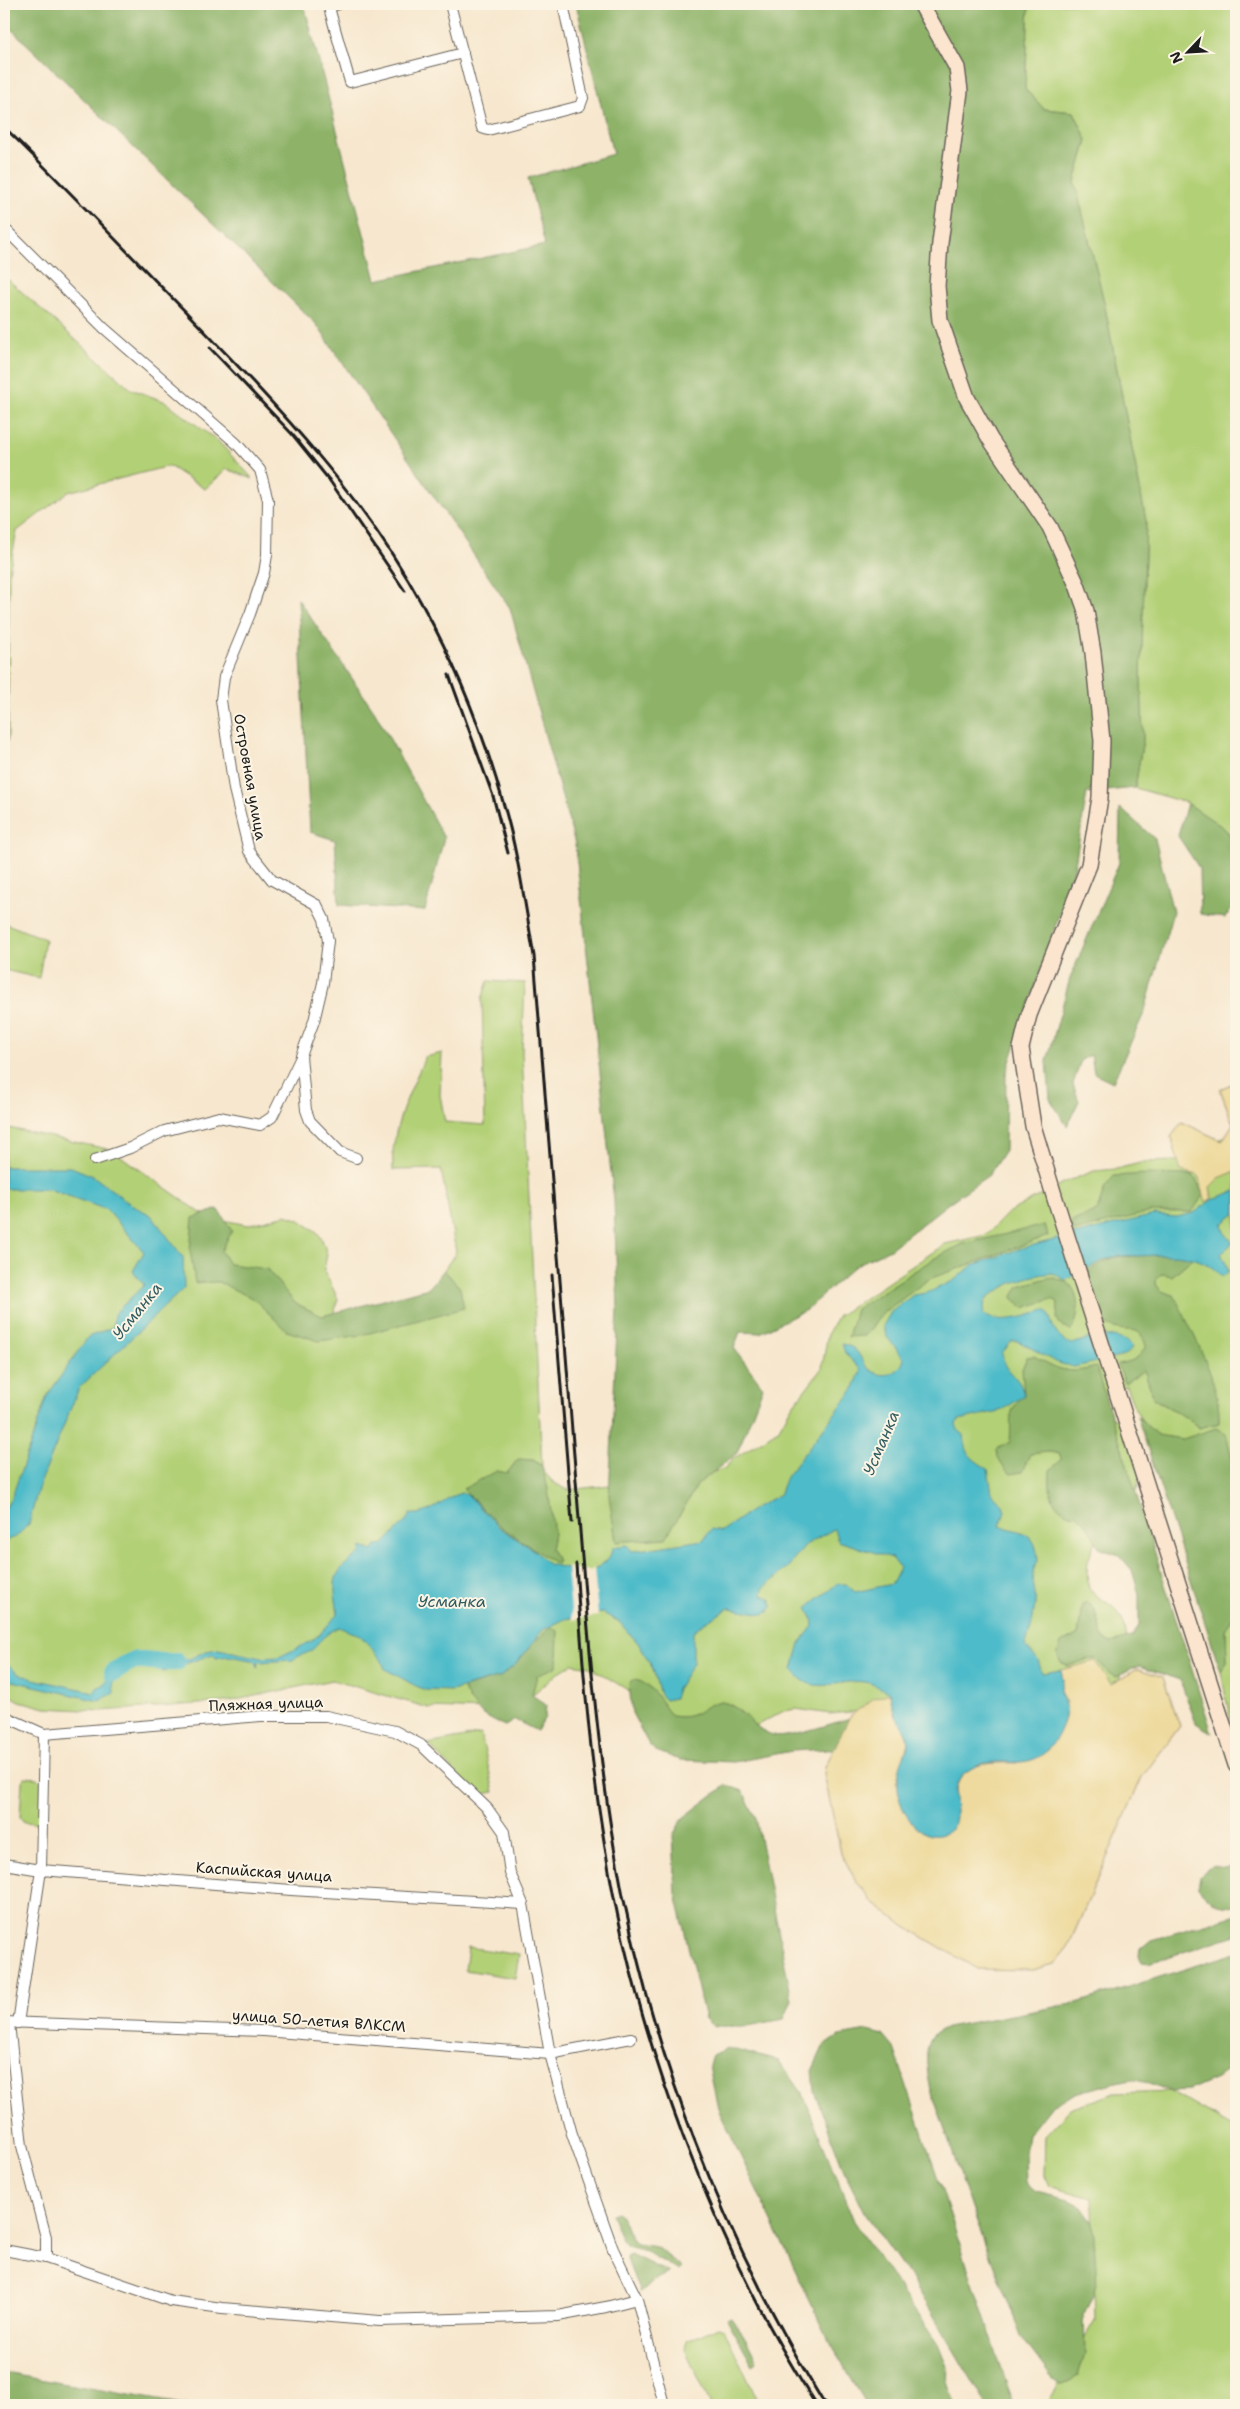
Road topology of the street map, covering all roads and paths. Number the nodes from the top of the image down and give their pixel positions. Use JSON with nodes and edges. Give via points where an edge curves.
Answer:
{"nodes":[{"id":1,"x":450,"y":4,"type":"edge"},
{"id":2,"x":563,"y":4,"type":"edge"},
{"id":3,"x":921,"y":4,"type":"edge"},
{"id":4,"x":332,"y":5,"type":"edge"},
{"id":5,"x":463,"y":54,"type":"junction"},
{"id":6,"x":4,"y":228,"type":"edge"},
{"id":7,"x":301,"y":1056,"type":"junction"},
{"id":8,"x":356,"y":1158,"type":"dead end"},
{"id":9,"x":95,"y":1160,"type":"dead end"},
{"id":10,"x":4,"y":1716,"type":"edge"},
{"id":11,"x":44,"y":1734,"type":"junction"},
{"id":12,"x":1236,"y":1765,"type":"edge"},
{"id":13,"x":4,"y":1864,"type":"edge"},
{"id":14,"x":41,"y":1870,"type":"junction"},
{"id":15,"x":523,"y":1904,"type":"junction"},
{"id":16,"x":10,"y":2023,"type":"edge"},
{"id":17,"x":631,"y":2038,"type":"dead end"},
{"id":18,"x":550,"y":2054,"type":"junction"},
{"id":19,"x":4,"y":2250,"type":"edge"},
{"id":20,"x":46,"y":2258,"type":"junction"},
{"id":21,"x":637,"y":2299,"type":"junction"},
{"id":22,"x":664,"y":2405,"type":"edge"}],
"edges":[{"from":1,"to":5,"type":"street"},
{"from":2,"to":5,"type":"street","via":[[583,98],[580,106],[488,130],[482,128]]},
{"from":3,"to":12,"type":"street","via":[[957,68],[960,91],[936,286],[940,320],[967,398],[990,439],[1050,527],[1077,585],[1086,611],[1093,653],[1102,747],[1100,798],[1089,866],[1029,1015],[1021,1048],[1033,1126]]},
{"from":4,"to":5,"type":"street","via":[[350,82]]},
{"from":6,"to":7,"type":"street","name":"Островная улица","via":[[104,328],[236,443],[260,470],[268,500],[264,573],[224,677],[221,700],[234,789],[248,851],[272,880],[317,905],[324,919],[328,941],[323,984]]},
{"from":7,"to":8,"type":"street","name":"Островная улица","via":[[310,1121],[340,1152]]},
{"from":7,"to":9,"type":"street","name":"Островная улица","via":[[272,1117],[260,1126],[219,1117],[164,1131]]},
{"from":10,"to":11,"type":"street","name":"Пляжная улица"},
{"from":11,"to":14,"type":"street"},
{"from":11,"to":15,"type":"street","name":"Пляжная улица","via":[[261,1716],[326,1716],[395,1731],[421,1745],[487,1808],[504,1832],[510,1874]]},
{"from":13,"to":14,"type":"street","name":"Каспийская улица"},
{"from":14,"to":15,"type":"street","name":"Каспийская улица"},
{"from":14,"to":16,"type":"street"},
{"from":15,"to":18,"type":"street","name":"Пляжная улица"},
{"from":16,"to":18,"type":"street","name":"улица 50-летия ВЛКСМ","via":[[264,2031]]},
{"from":16,"to":20,"type":"street","via":[[22,2146],[46,2237]]},
{"from":17,"to":18,"type":"street","name":"улица 50-летия ВЛКСМ"},
{"from":18,"to":21,"type":"street","name":"Пляжная улица","via":[[575,2143],[613,2249]]},
{"from":19,"to":20,"type":"street"},
{"from":20,"to":21,"type":"street","via":[[172,2300],[222,2308],[380,2322],[558,2316]]},
{"from":21,"to":22,"type":"street","name":"Пляжная улица"}]}
